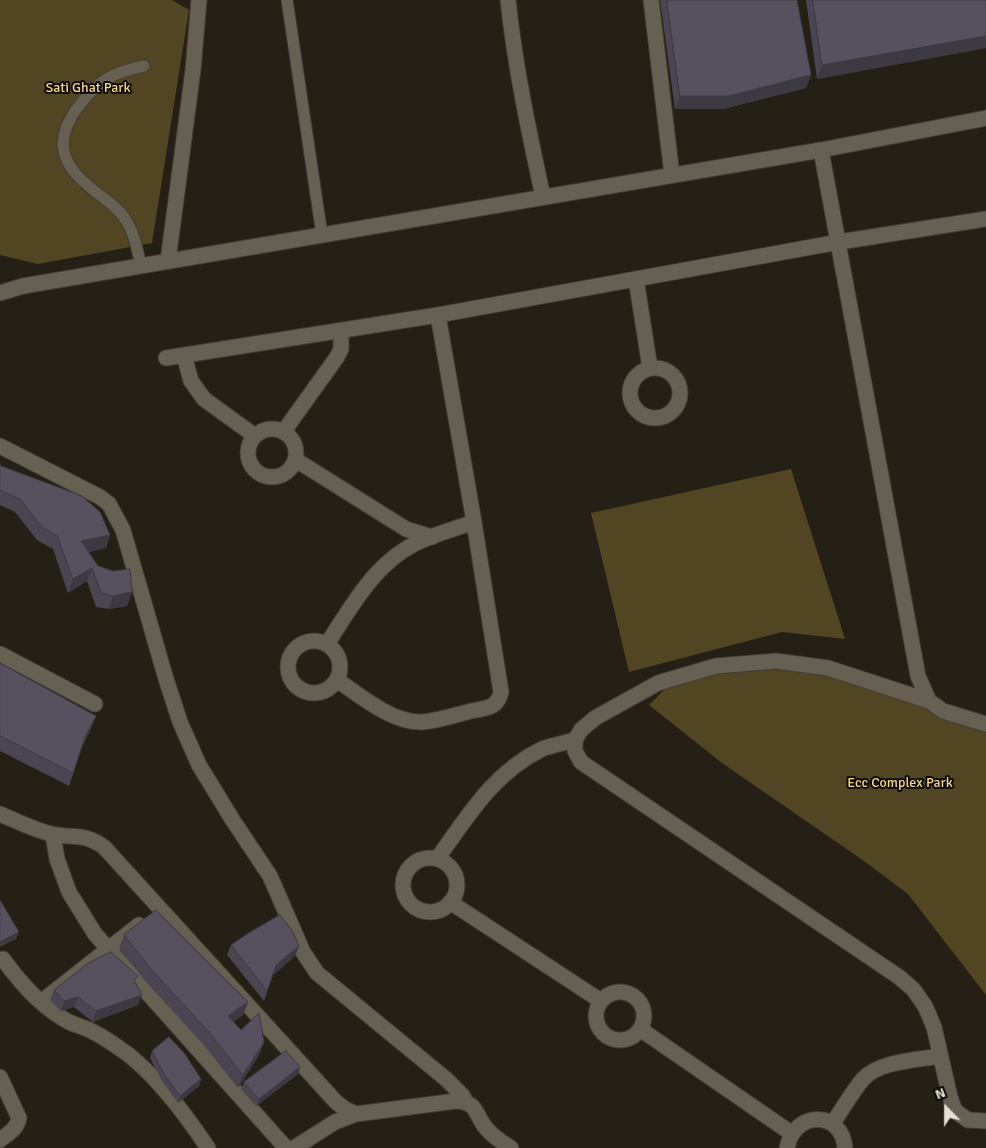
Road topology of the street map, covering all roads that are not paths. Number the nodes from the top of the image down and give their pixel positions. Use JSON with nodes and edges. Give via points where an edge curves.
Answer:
{"nodes":[{"id":1,"x":199,"y":0,"type":"edge"},
{"id":2,"x":287,"y":0,"type":"edge"},
{"id":3,"x":508,"y":0,"type":"edge"},
{"id":4,"x":651,"y":0,"type":"edge"},
{"id":5,"x":144,"y":66,"type":"dead end"},
{"id":6,"x":986,"y":118,"type":"edge"},
{"id":7,"x":821,"y":150,"type":"junction"},
{"id":8,"x":672,"y":175,"type":"junction"},
{"id":9,"x":543,"y":197,"type":"junction"},
{"id":10,"x":986,"y":219,"type":"edge"},
{"id":11,"x":322,"y":235,"type":"junction"},
{"id":12,"x":839,"y":242,"type":"junction"},
{"id":13,"x":168,"y":261,"type":"junction"},
{"id":14,"x":141,"y":266,"type":"junction"},
{"id":15,"x":636,"y":279,"type":"junction"},
{"id":16,"x":0,"y":293,"type":"edge"},
{"id":17,"x":438,"y":315,"type":"junction"},
{"id":18,"x":341,"y":331,"type":"junction"},
{"id":19,"x":184,"y":355,"type":"junction"},
{"id":20,"x":166,"y":358,"type":"dead end"},
{"id":21,"x":650,"y":368,"type":"dead end"},
{"id":22,"x":284,"y":431,"type":"junction"},
{"id":23,"x":255,"y":436,"type":"junction"},
{"id":24,"x":0,"y":446,"type":"edge"},
{"id":25,"x":296,"y":460,"type":"junction"},
{"id":26,"x":474,"y":522,"type":"junction"},
{"id":27,"x":432,"y":537,"type":"junction"},
{"id":28,"x":327,"y":644,"type":"junction"},
{"id":29,"x":0,"y":654,"type":"edge"},
{"id":30,"x":337,"y":680,"type":"junction"},
{"id":31,"x":929,"y":701,"type":"junction"},
{"id":32,"x":95,"y":704,"type":"dead end"},
{"id":33,"x":986,"y":724,"type":"edge"},
{"id":34,"x":576,"y":740,"type":"junction"},
{"id":35,"x":0,"y":814,"type":"edge"},
{"id":36,"x":53,"y":834,"type":"junction"},
{"id":37,"x":437,"y":859,"type":"junction"},
{"id":38,"x":450,"y":902,"type":"junction"},
{"id":39,"x":160,"y":909,"type":"junction"},
{"id":40,"x":108,"y":949,"type":"junction"},
{"id":41,"x":3,"y":960,"type":"dead end"},
{"id":42,"x":601,"y":1001,"type":"junction"},
{"id":43,"x":41,"y":1002,"type":"junction"},
{"id":44,"x":640,"y":1029,"type":"junction"},
{"id":45,"x":940,"y":1056,"type":"junction"},
{"id":46,"x":0,"y":1077,"type":"edge"},
{"id":47,"x":466,"y":1102,"type":"junction"},
{"id":48,"x":356,"y":1114,"type":"junction"},
{"id":49,"x":986,"y":1121,"type":"edge"},
{"id":50,"x":832,"y":1124,"type":"junction"},
{"id":51,"x":0,"y":1140,"type":"edge"},
{"id":52,"x":789,"y":1141,"type":"edge"},
{"id":53,"x":208,"y":1148,"type":"edge"},
{"id":54,"x":286,"y":1148,"type":"edge"},
{"id":55,"x":294,"y":1148,"type":"edge"},
{"id":56,"x":511,"y":1148,"type":"edge"},
{"id":57,"x":845,"y":1148,"type":"edge"}],
"edges":[{"from":1,"to":13,"type":"street"},
{"from":2,"to":11,"type":"lane"},
{"from":3,"to":9,"type":"street","via":[[523,103]]},
{"from":4,"to":8,"type":"street"},
{"from":5,"to":14,"type":"lane","via":[[114,74],[87,95],[74,112],[62,142],[64,156],[72,170],[122,214],[132,231]]},
{"from":6,"to":7,"type":"street"},
{"from":7,"to":8,"type":"street"},
{"from":7,"to":12,"type":"street"},
{"from":8,"to":9,"type":"street"},
{"from":9,"to":11,"type":"street"},
{"from":10,"to":12,"type":"street"},
{"from":11,"to":13,"type":"street"},
{"from":12,"to":15,"type":"street"},
{"from":12,"to":31,"type":"street","via":[[918,676]]},
{"from":13,"to":14,"type":"street"},
{"from":14,"to":16,"type":"street","via":[[23,286]]},
{"from":15,"to":17,"type":"street"},
{"from":15,"to":21,"type":"street"},
{"from":17,"to":18,"type":"street"},
{"from":17,"to":26,"type":"street"},
{"from":18,"to":19,"type":"street"},
{"from":18,"to":22,"type":"street","via":[[341,349],[337,357]]},
{"from":19,"to":20,"type":"street"},
{"from":19,"to":23,"type":"street","via":[[191,381],[204,399]]},
{"from":22,"to":23,"type":"street","via":[[268,429]]},
{"from":22,"to":25,"type":"street","via":[[295,444]]},
{"from":23,"to":25,"type":"street","via":[[248,457],[250,465],[262,475],[278,477],[292,468]]},
{"from":24,"to":47,"type":"street","via":[[109,504],[123,530],[166,679],[199,766],[270,876],[303,952],[317,973],[446,1079]]},
{"from":25,"to":27,"type":"street","via":[[406,529]]},
{"from":26,"to":27,"type":"street"},
{"from":26,"to":30,"type":"street","via":[[501,692],[496,704],[422,722],[405,721]]},
{"from":27,"to":28,"type":"street","via":[[422,540],[383,566],[368,582]]},
{"from":28,"to":30,"type":"street","via":[[338,657]]},
{"from":28,"to":30,"type":"street","via":[[311,641],[295,649],[290,656],[289,673],[298,688],[306,692],[323,691]]},
{"from":29,"to":32,"type":"street"},
{"from":31,"to":33,"type":"street","via":[[944,711]]},
{"from":31,"to":34,"type":"street","via":[[828,668],[776,661],[716,666],[658,683],[595,718],[581,730]]},
{"from":34,"to":37,"type":"street","via":[[544,748],[496,781]]},
{"from":34,"to":45,"type":"street","via":[[575,751],[582,762],[913,989],[926,1006]]},
{"from":35,"to":36,"type":"street"},
{"from":36,"to":39,"type":"street","via":[[81,836],[104,847]]},
{"from":36,"to":40,"type":"street","via":[[57,859],[69,892]]},
{"from":37,"to":38,"type":"street","via":[[450,867],[456,880]]},
{"from":37,"to":38,"type":"street","via":[[428,858],[411,864],[405,872],[403,890],[406,898],[419,910],[438,911]]},
{"from":38,"to":42,"type":"street"},
{"from":39,"to":40,"type":"street"},
{"from":39,"to":48,"type":"street","via":[[336,1102]]},
{"from":40,"to":43,"type":"street"},
{"from":40,"to":54,"type":"street"},
{"from":41,"to":43,"type":"street"},
{"from":42,"to":44,"type":"street","via":[[618,992],[633,995],[639,1000],[644,1014]]},
{"from":42,"to":44,"type":"street","via":[[596,1019],[603,1034],[618,1040],[627,1039]]},
{"from":43,"to":53,"type":"street","via":[[134,1060],[170,1097]]},
{"from":44,"to":52,"type":"street"},
{"from":45,"to":49,"type":"street","via":[[955,1111],[968,1120]]},
{"from":45,"to":50,"type":"street","via":[[884,1066],[870,1073]]},
{"from":46,"to":51,"type":"street","via":[[19,1118],[14,1129]]},
{"from":47,"to":48,"type":"street"},
{"from":47,"to":56,"type":"street","via":[[473,1107],[485,1128]]},
{"from":48,"to":55,"type":"street","via":[[335,1122]]},
{"from":50,"to":52,"type":"street","via":[[819,1119],[810,1120],[801,1124]]},
{"from":50,"to":57,"type":"street","via":[[841,1133]]}]}
